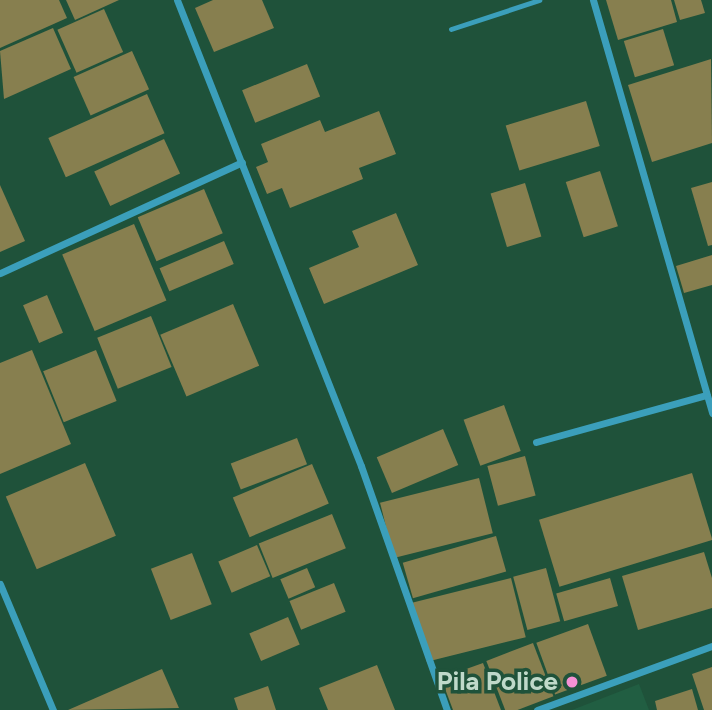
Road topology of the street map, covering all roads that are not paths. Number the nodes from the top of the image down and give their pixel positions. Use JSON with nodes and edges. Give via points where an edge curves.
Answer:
{"nodes":[{"id":1,"x":177,"y":0,"type":"edge"},
{"id":2,"x":539,"y":0,"type":"edge"},
{"id":3,"x":593,"y":0,"type":"edge"},
{"id":4,"x":451,"y":29,"type":"dead end"},
{"id":5,"x":242,"y":162,"type":"junction"},
{"id":6,"x":0,"y":272,"type":"edge"},
{"id":7,"x":707,"y":395,"type":"junction"},
{"id":8,"x":712,"y":413,"type":"edge"},
{"id":9,"x":536,"y":442,"type":"dead end"},
{"id":10,"x":0,"y":584,"type":"edge"},
{"id":11,"x":712,"y":646,"type":"edge"},
{"id":12,"x":53,"y":710,"type":"edge"},
{"id":13,"x":447,"y":710,"type":"edge"},
{"id":14,"x":537,"y":710,"type":"edge"}],
"edges":[{"from":1,"to":5,"type":"street"},
{"from":2,"to":4,"type":"lane"},
{"from":3,"to":7,"type":"street"},
{"from":5,"to":6,"type":"street"},
{"from":5,"to":13,"type":"street","via":[[361,466]]},
{"from":7,"to":8,"type":"street"},
{"from":7,"to":9,"type":"street"},
{"from":10,"to":12,"type":"street"},
{"from":11,"to":14,"type":"street"}]}
